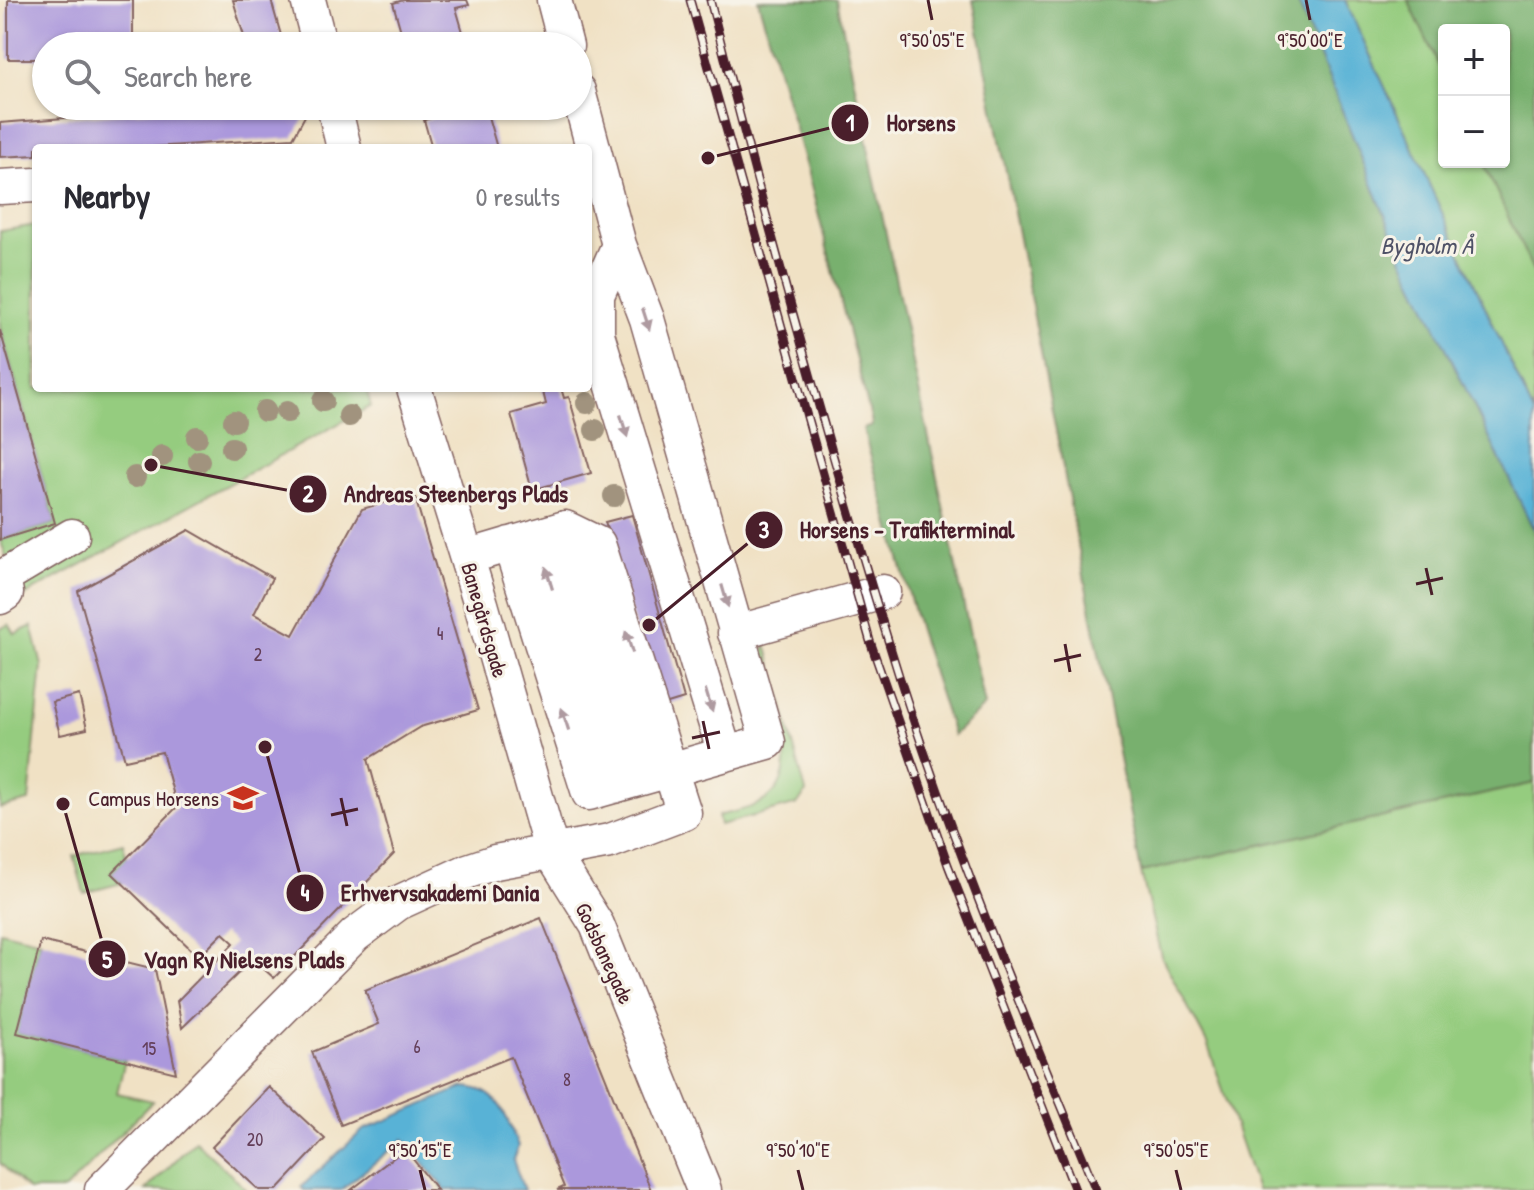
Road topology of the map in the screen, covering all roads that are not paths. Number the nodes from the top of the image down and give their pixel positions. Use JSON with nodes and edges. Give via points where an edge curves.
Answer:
{"nodes":[{"id":1,"x":308,"y":0,"type":"edge"},
{"id":2,"x":554,"y":0,"type":"edge"},
{"id":3,"x":316,"y":32,"type":"edge"},
{"id":4,"x":562,"y":32,"type":"edge"},
{"id":5,"x":337,"y":120,"type":"edge"},
{"id":6,"x":586,"y":120,"type":"edge"},
{"id":7,"x":343,"y":144,"type":"edge"},
{"id":8,"x":32,"y":185,"type":"edge"},
{"id":9,"x":0,"y":187,"type":"edge"},
{"id":10,"x":619,"y":245,"type":"junction"},
{"id":11,"x":415,"y":392,"type":"edge"},
{"id":12,"x":72,"y":536,"type":"dead end"},
{"id":13,"x":537,"y":536,"type":"junction"},
{"id":14,"x":467,"y":557,"type":"junction"},
{"id":15,"x":2,"y":585,"type":"edge"},
{"id":16,"x":883,"y":592,"type":"dead end"},
{"id":17,"x":735,"y":633,"type":"junction"},
{"id":18,"x":725,"y":754,"type":"junction"},
{"id":19,"x":629,"y":782,"type":"junction"},
{"id":20,"x":552,"y":853,"type":"junction"},
{"id":21,"x":102,"y":1190,"type":"edge"},
{"id":22,"x":704,"y":1190,"type":"edge"}],
"edges":[{"from":1,"to":3,"type":"street"},
{"from":2,"to":4,"type":"street"},
{"from":5,"to":7,"type":"street"},
{"from":6,"to":10,"type":"street"},
{"from":8,"to":9,"type":"street"},
{"from":10,"to":17,"type":"street","one_way":true,"via":[[647,319]]},
{"from":10,"to":18,"type":"street","one_way":true,"via":[[597,295],[597,334]]},
{"from":11,"to":14,"type":"street","name":"Banegårdsgade"},
{"from":12,"to":15,"type":"street"},
{"from":13,"to":14,"type":"street"},
{"from":19,"to":13,"type":"street","one_way":true},
{"from":19,"to":13,"type":"street","one_way":true,"via":[[598,544]]},
{"from":14,"to":20,"type":"street","name":"Banegårdsgade"},
{"from":16,"to":17,"type":"street","via":[[835,601]]},
{"from":17,"to":18,"type":"street","via":[[768,742]]},
{"from":18,"to":19,"type":"street"},
{"from":19,"to":20,"type":"street","via":[[684,813],[610,841]]},
{"from":20,"to":21,"type":"street","via":[[468,871],[398,903],[355,935]]},
{"from":20,"to":22,"type":"street","name":"Godsbanegade","via":[[597,925]]}]}
